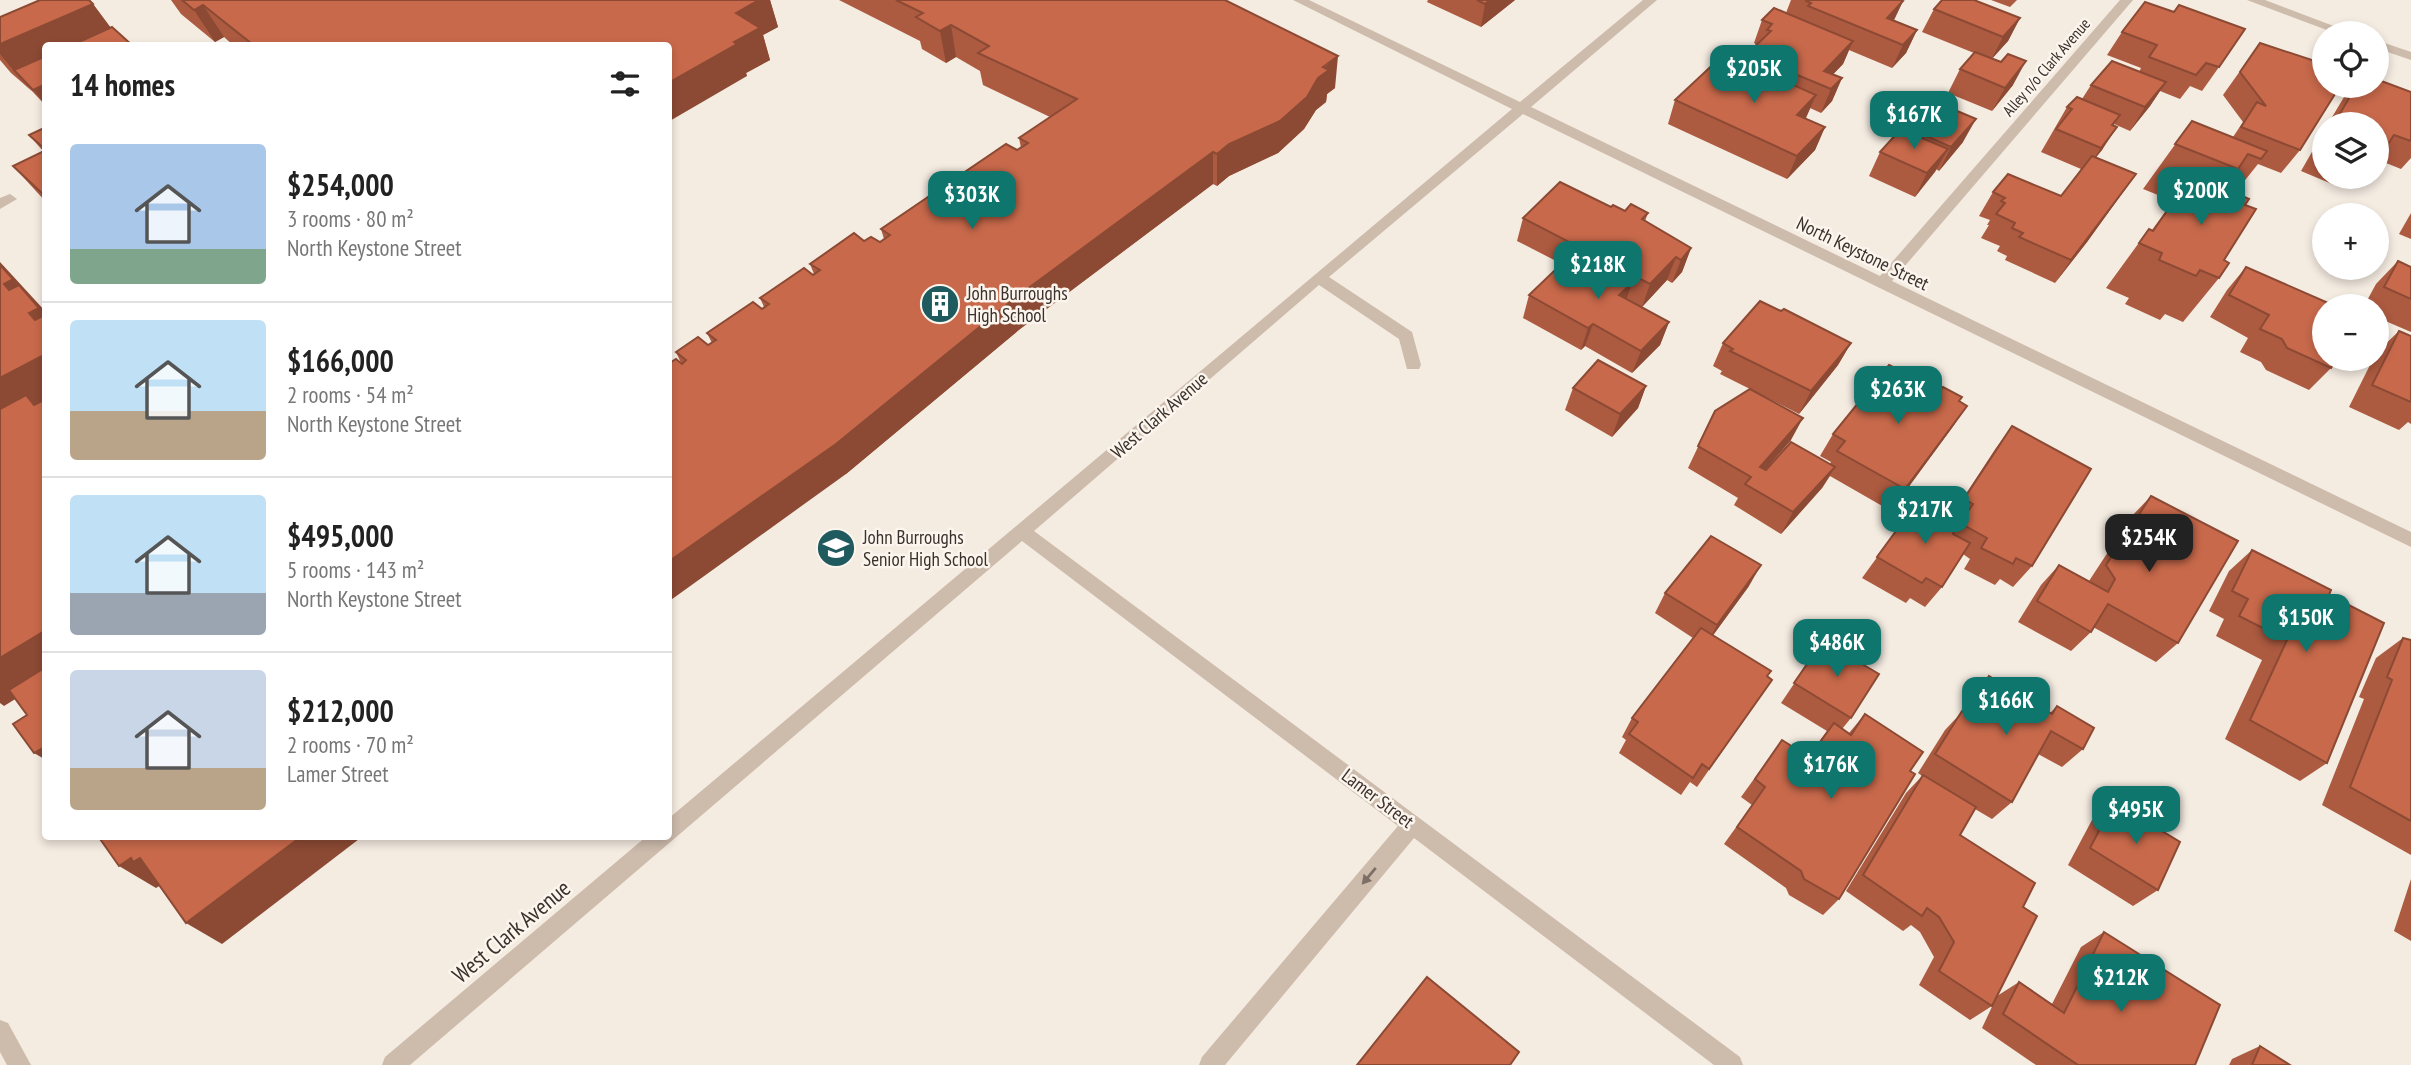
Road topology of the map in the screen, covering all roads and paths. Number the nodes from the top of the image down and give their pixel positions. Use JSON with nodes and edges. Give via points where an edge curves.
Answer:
{"nodes":[{"id":1,"x":1299,"y":0,"type":"edge"},
{"id":2,"x":1651,"y":0,"type":"edge"},
{"id":3,"x":2127,"y":0,"type":"edge"},
{"id":4,"x":2253,"y":0,"type":"edge"},
{"id":5,"x":2312,"y":21,"type":"edge"},
{"id":6,"x":2389,"y":48,"type":"edge"},
{"id":7,"x":2411,"y":56,"type":"edge"},
{"id":8,"x":1524,"y":108,"type":"junction"},
{"id":9,"x":1319,"y":278,"type":"junction"},
{"id":10,"x":1881,"y":284,"type":"junction"},
{"id":11,"x":1413,"y":365,"type":"dead end"},
{"id":12,"x":1023,"y":532,"type":"junction"},
{"id":13,"x":2411,"y":540,"type":"edge"},
{"id":14,"x":1413,"y":824,"type":"junction"},
{"id":15,"x":672,"y":829,"type":"edge"},
{"id":16,"x":658,"y":840,"type":"edge"},
{"id":17,"x":0,"y":1031,"type":"edge"},
{"id":18,"x":20,"y":1065,"type":"edge"},
{"id":19,"x":393,"y":1065,"type":"edge"},
{"id":20,"x":1210,"y":1065,"type":"edge"},
{"id":21,"x":1732,"y":1065,"type":"edge"}],
"edges":[{"from":1,"to":8,"type":"street","name":"North Keystone Street"},
{"from":2,"to":8,"type":"street","name":"West Clark Avenue"},
{"from":3,"to":10,"type":"street","name":"Alley n/o Clark Avenue"},
{"from":4,"to":5,"type":"street"},
{"from":6,"to":7,"type":"street"},
{"from":8,"to":9,"type":"street","name":"West Clark Avenue"},
{"from":8,"to":10,"type":"street","name":"North Keystone Street"},
{"from":9,"to":11,"type":"street","via":[[1406,336]]},
{"from":9,"to":12,"type":"street","name":"West Clark Avenue"},
{"from":10,"to":13,"type":"street","name":"North Keystone Street"},
{"from":12,"to":14,"type":"street","name":"Lamer Street"},
{"from":12,"to":15,"type":"street","name":"West Clark Avenue"},
{"from":14,"to":20,"type":"street","one_way":true},
{"from":14,"to":21,"type":"street","name":"Lamer Street"},
{"from":16,"to":19,"type":"street","name":"West Clark Avenue"},
{"from":17,"to":18,"type":"street"}]}
